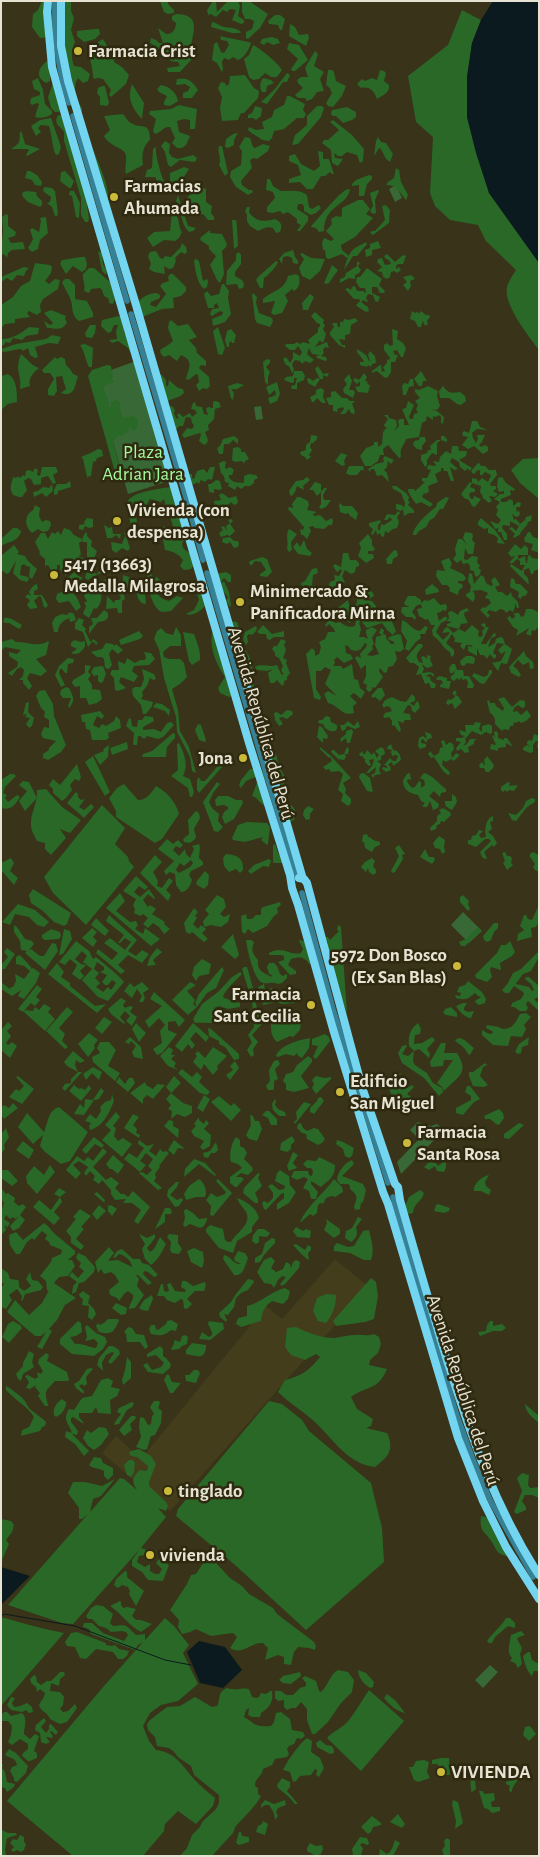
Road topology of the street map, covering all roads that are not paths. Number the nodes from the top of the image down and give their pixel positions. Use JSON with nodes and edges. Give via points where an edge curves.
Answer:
{"nodes":[{"id":1,"x":48,"y":1,"type":"edge"},
{"id":2,"x":55,"y":1,"type":"edge"},
{"id":3,"x":61,"y":1,"type":"edge"},
{"id":4,"x":71,"y":110,"type":"junction"},
{"id":5,"x":129,"y":307,"type":"junction"},
{"id":6,"x":205,"y":567,"type":"junction"},
{"id":7,"x":299,"y":885,"type":"junction"},
{"id":8,"x":390,"y":1190,"type":"junction"},
{"id":9,"x":537,"y":1576,"type":"edge"},
{"id":10,"x":533,"y":1587,"type":"edge"},
{"id":11,"x":539,"y":1599,"type":"edge"}],
"edges":[{"from":1,"to":4,"type":"highway","name":"Avenida República del Perú","via":[[52,67]]},
{"from":2,"to":4,"type":"street","via":[[58,62]]},
{"from":3,"to":4,"type":"highway","name":"Avenida República del Perú","via":[[62,54]]},
{"from":4,"to":5,"type":"highway","name":"Avenida República del Perú"},
{"from":4,"to":5,"type":"highway","name":"Avenida República del Perú"},
{"from":5,"to":6,"type":"highway","name":"Avenida República del Perú"},
{"from":5,"to":6,"type":"highway","name":"Avenida República del Perú"},
{"from":6,"to":7,"type":"highway","name":"Avenida República del Perú"},
{"from":6,"to":7,"type":"highway","name":"Avenida República del Perú"},
{"from":7,"to":8,"type":"highway","name":"Avenida República del Perú"},
{"from":7,"to":8,"type":"highway","name":"Avenida República del Perú","via":[[333,1029]]},
{"from":8,"to":9,"type":"highway","name":"Avenida República del Perú","via":[[469,1431],[507,1522]]},
{"from":8,"to":10,"type":"highway","name":"Avenida República del Perú","via":[[458,1438],[483,1502],[506,1547]]},
{"from":9,"to":10,"type":"highway","via":[[530,1581]]},
{"from":10,"to":11,"type":"highway","name":"Avenida República del Perú"}]}
